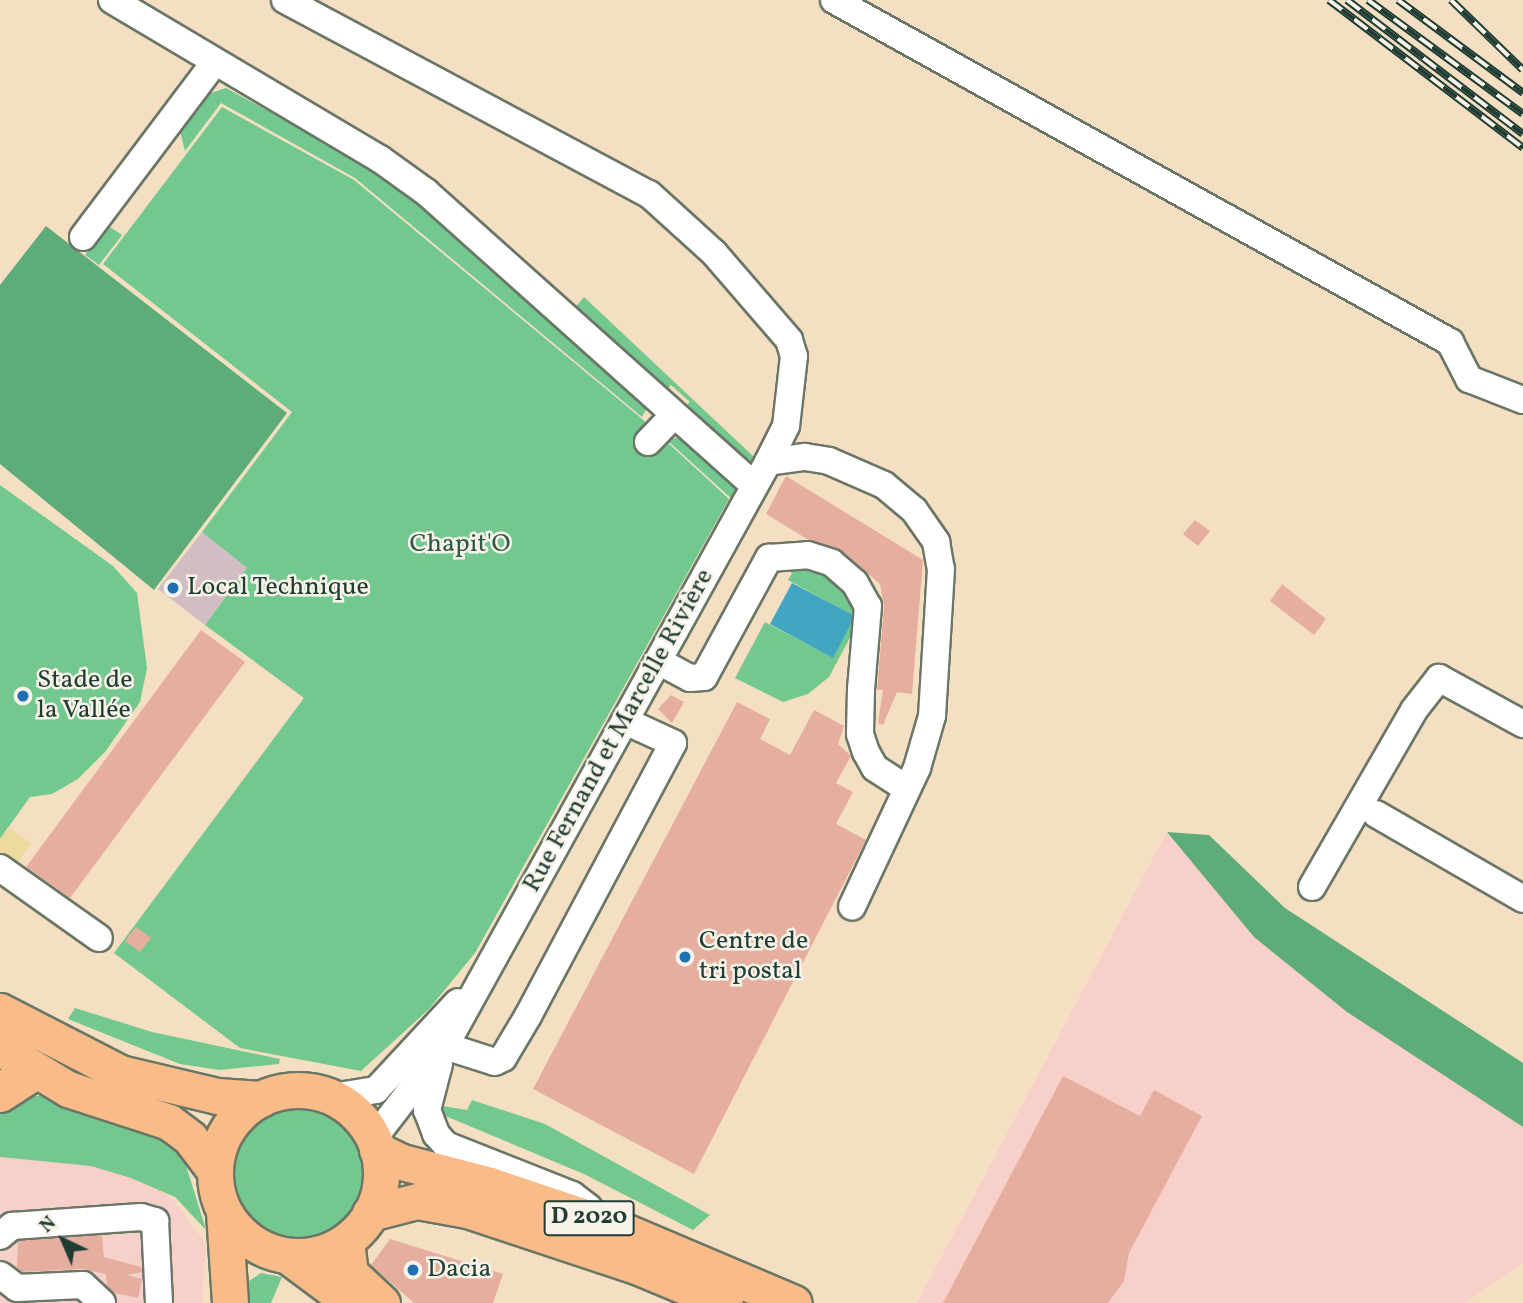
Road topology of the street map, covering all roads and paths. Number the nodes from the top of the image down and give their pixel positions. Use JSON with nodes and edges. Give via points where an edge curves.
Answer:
{"nodes":[{"id":1,"x":111,"y":0,"type":"edge"},
{"id":2,"x":285,"y":0,"type":"edge"},
{"id":3,"x":834,"y":0,"type":"edge"},
{"id":4,"x":214,"y":63,"type":"junction"},
{"id":5,"x":83,"y":237,"type":"dead end"},
{"id":6,"x":1523,"y":400,"type":"edge"},
{"id":7,"x":674,"y":415,"type":"junction"},
{"id":8,"x":648,"y":442,"type":"dead end"},
{"id":9,"x":768,"y":462,"type":"junction"},
{"id":10,"x":754,"y":485,"type":"junction"},
{"id":11,"x":658,"y":661,"type":"junction"},
{"id":12,"x":625,"y":721,"type":"junction"},
{"id":13,"x":1523,"y":724,"type":"edge"},
{"id":14,"x":906,"y":788,"type":"junction"},
{"id":15,"x":1376,"y":814,"type":"dead end"},
{"id":16,"x":0,"y":868,"type":"edge"},
{"id":17,"x":1312,"y":887,"type":"dead end"},
{"id":18,"x":1523,"y":899,"type":"edge"},
{"id":19,"x":852,"y":907,"type":"dead end"},
{"id":20,"x":99,"y":937,"type":"dead end"},
{"id":21,"x":483,"y":975,"type":"junction"},
{"id":22,"x":7,"y":1037,"type":"edge"},
{"id":23,"x":445,"y":1046,"type":"junction"},
{"id":24,"x":34,"y":1071,"type":"junction"},
{"id":25,"x":0,"y":1093,"type":"edge"},
{"id":26,"x":332,"y":1097,"type":"junction"},
{"id":27,"x":261,"y":1099,"type":"junction"},
{"id":28,"x":375,"y":1144,"type":"junction"},
{"id":29,"x":215,"y":1171,"type":"junction"},
{"id":30,"x":224,"y":1212,"type":"junction"},
{"id":31,"x":370,"y":1213,"type":"junction"},
{"id":32,"x":615,"y":1227,"type":"junction"},
{"id":33,"x":0,"y":1236,"type":"edge"},
{"id":34,"x":346,"y":1241,"type":"junction"},
{"id":35,"x":278,"y":1253,"type":"junction"},
{"id":36,"x":0,"y":1275,"type":"edge"},
{"id":37,"x":231,"y":1299,"type":"edge"},
{"id":38,"x":102,"y":1303,"type":"edge"},
{"id":39,"x":159,"y":1303,"type":"edge"},
{"id":40,"x":351,"y":1303,"type":"edge"},
{"id":41,"x":382,"y":1303,"type":"edge"},
{"id":42,"x":725,"y":1303,"type":"edge"},
{"id":43,"x":794,"y":1303,"type":"edge"}],
"edges":[{"from":1,"to":4,"type":"street"},
{"from":2,"to":9,"type":"street","name":"Rue Fernand et Marcelle Rivière","via":[[614,172],[649,194],[714,253],[789,340],[794,356],[786,426]]},
{"from":3,"to":6,"type":"street","via":[[1450,342],[1469,379]]},
{"from":4,"to":5,"type":"street"},
{"from":4,"to":7,"type":"street","via":[[380,159],[426,192]]},
{"from":7,"to":8,"type":"street"},
{"from":7,"to":10,"type":"street"},
{"from":9,"to":10,"type":"street","name":"Rue Fernand et Marcelle Rivière"},
{"from":9,"to":14,"type":"street","via":[[805,457],[859,472],[914,510],[936,541],[941,569],[932,716],[917,768]]},
{"from":10,"to":11,"type":"street","name":"Rue Fernand et Marcelle Rivière"},
{"from":11,"to":12,"type":"street","name":"Rue Fernand et Marcelle Rivière"},
{"from":11,"to":14,"type":"street","via":[[690,678],[704,677],[769,558],[808,555],[832,563],[855,583],[868,606],[860,734],[870,762],[882,763]]},
{"from":12,"to":21,"type":"street","name":"Rue Fernand et Marcelle Rivière"},
{"from":12,"to":23,"type":"street","via":[[673,743],[528,1016],[503,1058],[495,1062]]},
{"from":13,"to":17,"type":"street","via":[[1439,678],[1413,710]]},
{"from":14,"to":19,"type":"street"},
{"from":15,"to":18,"type":"street"},
{"from":16,"to":20,"type":"street"},
{"from":21,"to":23,"type":"street","name":"Rue Fernand et Marcelle Rivière"},
{"from":21,"to":26,"type":"street","name":"Rue Fernand et Marcelle Rivière","via":[[376,1090]]},
{"from":22,"to":24,"type":"main road"},
{"from":22,"to":27,"type":"main road","number":"D 2020","via":[[173,1088]]},
{"from":23,"to":28,"type":"street","name":"Rue Fernand et Marcelle Rivière"},
{"from":23,"to":32,"type":"street","via":[[427,1110],[436,1134],[446,1145],[572,1195]]},
{"from":24,"to":25,"type":"highway"},
{"from":24,"to":29,"type":"main road","number":"D 2020","via":[[68,1089],[169,1122],[190,1138]]},
{"from":26,"to":27,"type":"main road","number":"D 2020","via":[[284,1091]]},
{"from":26,"to":28,"type":"main road","number":"D 2020","via":[[356,1114]]},
{"from":27,"to":29,"type":"main road","number":"D 2020","via":[[233,1121],[217,1153]]},
{"from":28,"to":31,"type":"main road","via":[[380,1182]]},
{"from":28,"to":32,"type":"main road","number":"D 2020","via":[[402,1162]]},
{"from":29,"to":30,"type":"main road","number":"D 2020"},
{"from":30,"to":35,"type":"main road","via":[[238,1231]]},
{"from":30,"to":37,"type":"main road"},
{"from":31,"to":34,"type":"main road"},
{"from":31,"to":42,"type":"main road","number":"D 2020","via":[[417,1201],[467,1210],[639,1267]]},
{"from":32,"to":43,"type":"main road","number":"D 2020"},
{"from":33,"to":39,"type":"street","via":[[12,1226],[141,1217],[155,1222]]},
{"from":34,"to":35,"type":"main road","via":[[308,1255]]},
{"from":34,"to":41,"type":"main road","via":[[350,1273]]},
{"from":35,"to":37,"type":"main road","via":[[241,1277]]},
{"from":35,"to":40,"type":"main road"},
{"from":36,"to":38,"type":"street","via":[[17,1287],[83,1285]]}]}
